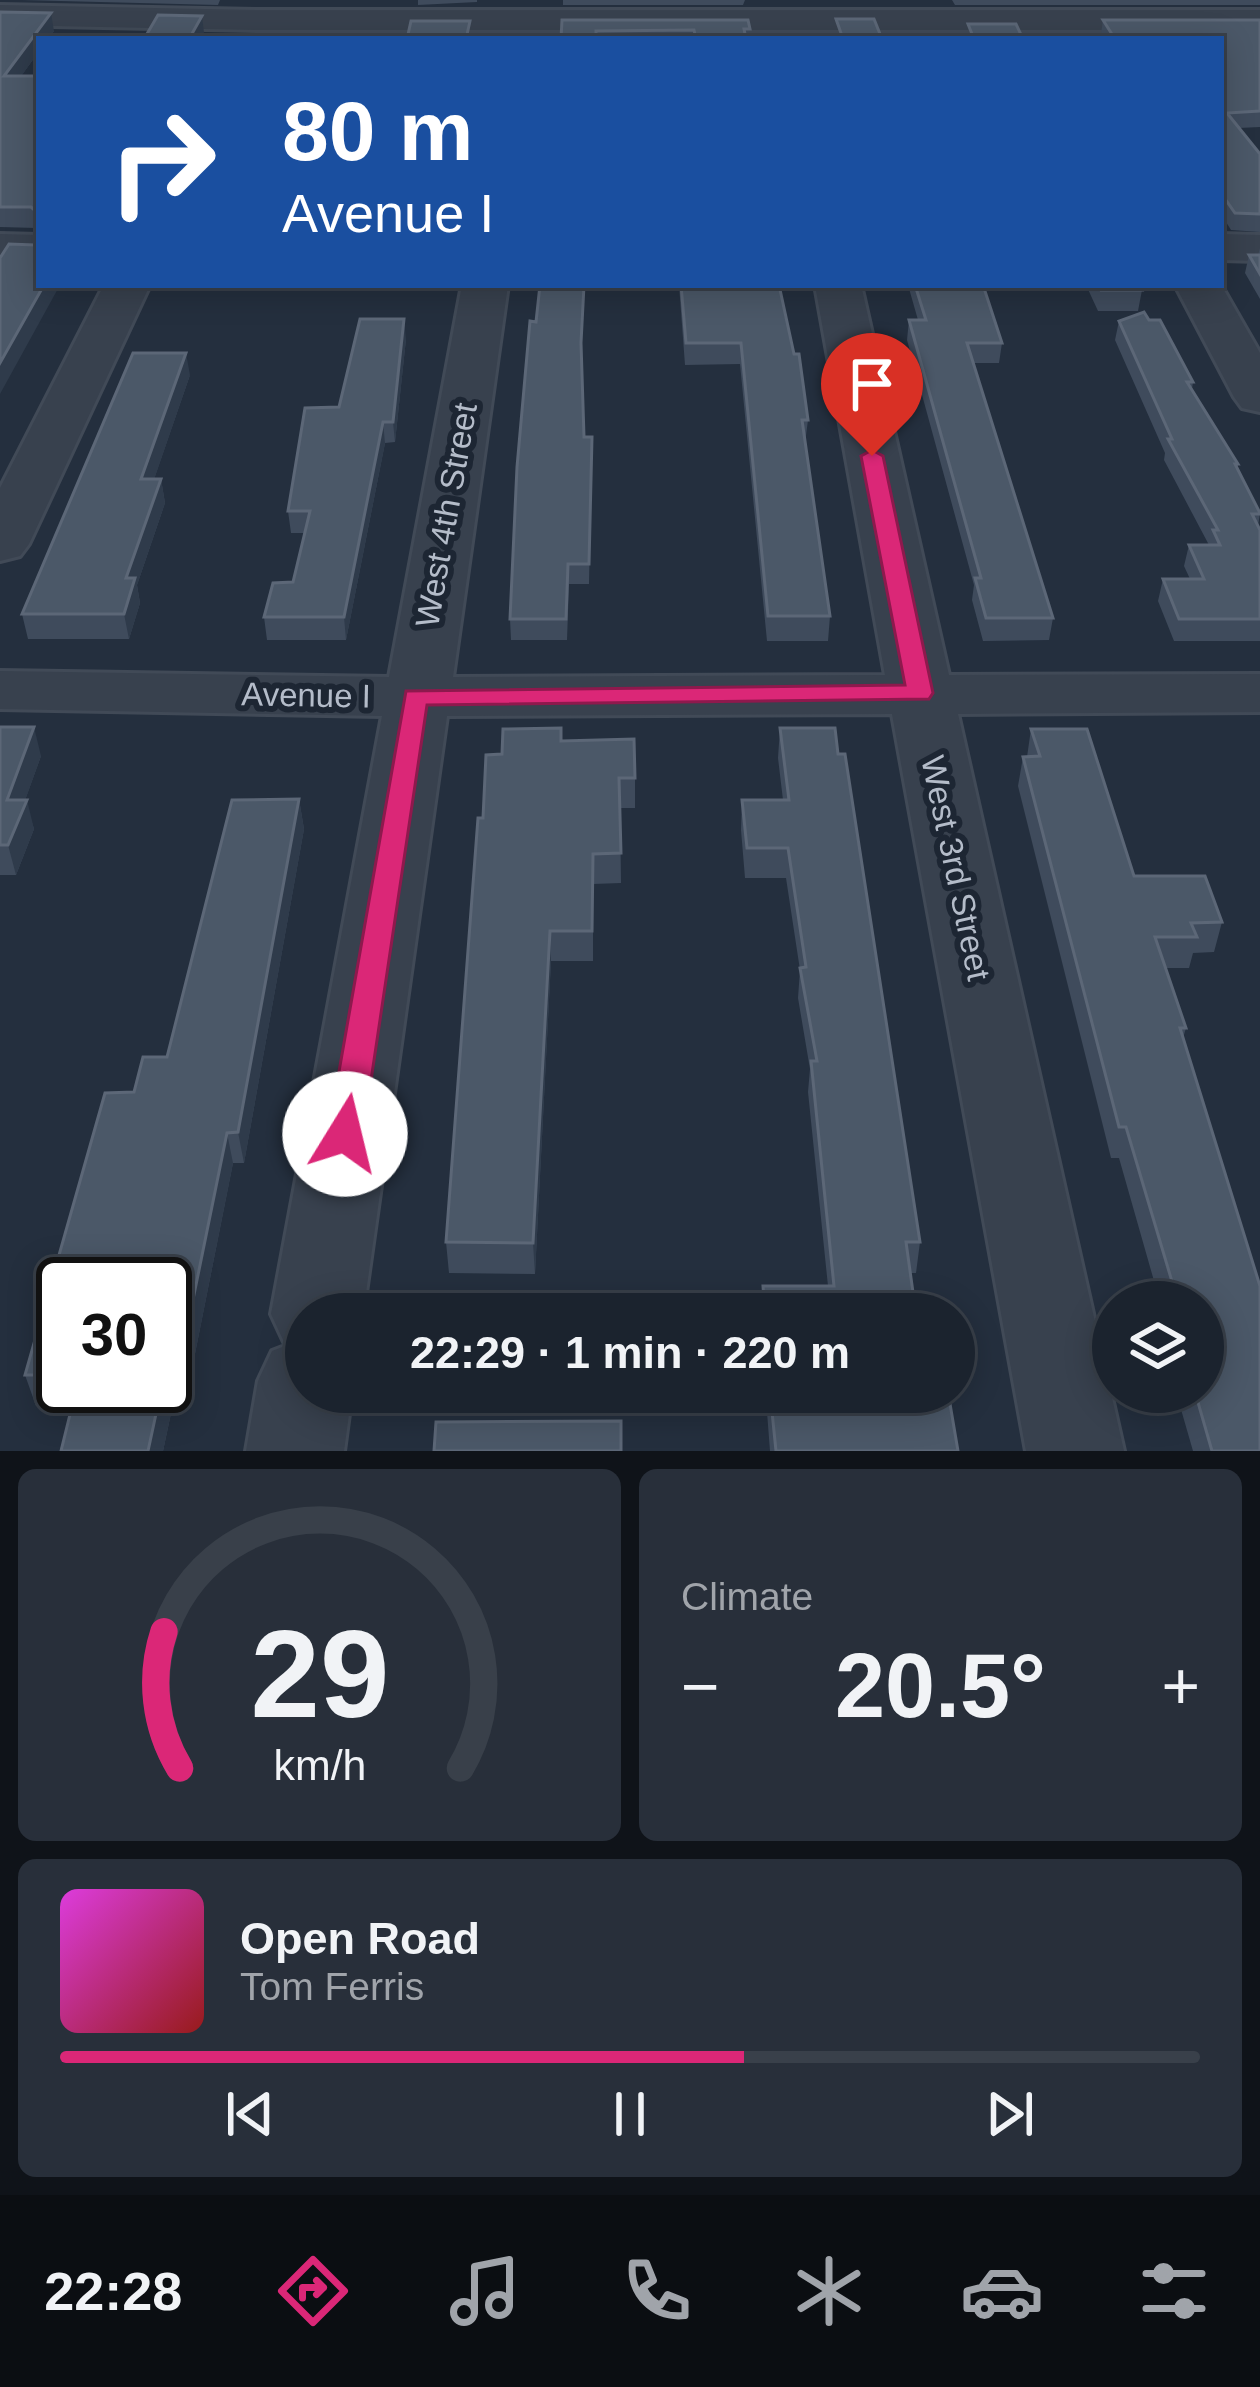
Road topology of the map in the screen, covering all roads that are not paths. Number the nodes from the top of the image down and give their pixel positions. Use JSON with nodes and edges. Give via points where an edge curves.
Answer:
{"nodes":[{"id":1,"x":0,"y":15,"type":"edge"},
{"id":2,"x":260,"y":20,"type":"edge"},
{"id":3,"x":527,"y":20,"type":"edge"},
{"id":4,"x":789,"y":20,"type":"edge"},
{"id":5,"x":1058,"y":20,"type":"edge"},
{"id":6,"x":1260,"y":20,"type":"edge"},
{"id":7,"x":0,"y":49,"type":"edge"},
{"id":8,"x":36,"y":50,"type":"edge"},
{"id":9,"x":0,"y":247,"type":"edge"},
{"id":10,"x":1224,"y":247,"type":"edge"},
{"id":11,"x":36,"y":248,"type":"edge"},
{"id":12,"x":1260,"y":248,"type":"edge"},
{"id":13,"x":126,"y":288,"type":"edge"},
{"id":14,"x":484,"y":288,"type":"edge"},
{"id":15,"x":839,"y":288,"type":"edge"},
{"id":16,"x":1200,"y":288,"type":"edge"},
{"id":17,"x":1260,"y":397,"type":"edge"},
{"id":18,"x":0,"y":544,"type":"edge"},
{"id":19,"x":0,"y":690,"type":"edge"},
{"id":20,"x":920,"y":693,"type":"junction"},
{"id":21,"x":1260,"y":693,"type":"edge"},
{"id":22,"x":415,"y":697,"type":"junction"},
{"id":23,"x":319,"y":1293,"type":"edge"},
{"id":24,"x":301,"y":1413,"type":"edge"},
{"id":25,"x":295,"y":1451,"type":"edge"},
{"id":26,"x":1075,"y":1451,"type":"edge"}],
"edges":[{"from":1,"to":2,"type":"street"},
{"from":2,"to":3,"type":"street"},
{"from":3,"to":4,"type":"street"},
{"from":4,"to":5,"type":"street"},
{"from":5,"to":6,"type":"street"},
{"from":7,"to":8,"type":"street"},
{"from":9,"to":11,"type":"street"},
{"from":10,"to":12,"type":"street"},
{"from":13,"to":18,"type":"street"},
{"from":14,"to":22,"type":"street","name":"West 4th Street"},
{"from":15,"to":20,"type":"street","name":"West 3rd Street"},
{"from":16,"to":17,"type":"street"},
{"from":19,"to":22,"type":"street","name":"Avenue I"},
{"from":20,"to":21,"type":"street","name":"Avenue I"},
{"from":20,"to":22,"type":"street","name":"Avenue I"},
{"from":20,"to":26,"type":"street","name":"West 3rd Street"},
{"from":22,"to":23,"type":"street","name":"West 4th Street"},
{"from":24,"to":25,"type":"street"}]}
